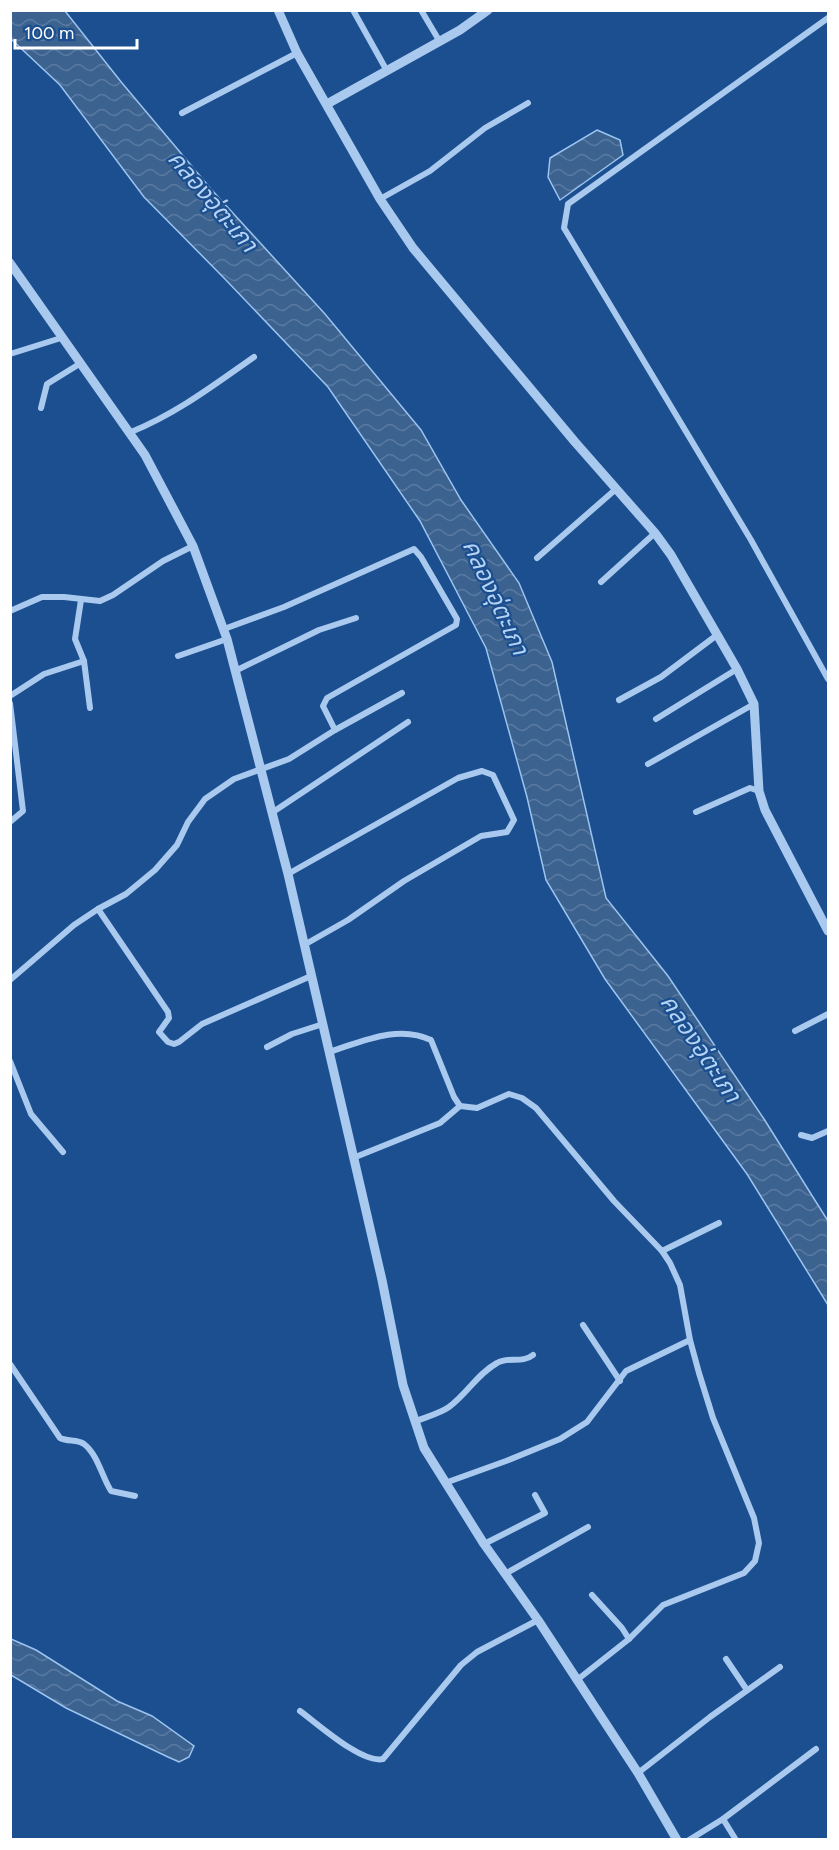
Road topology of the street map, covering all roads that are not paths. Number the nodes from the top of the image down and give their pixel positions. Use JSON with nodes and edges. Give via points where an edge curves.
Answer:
{"nodes":[{"id":1,"x":278,"y":10,"type":"edge"},
{"id":2,"x":353,"y":10,"type":"edge"},
{"id":3,"x":421,"y":10,"type":"edge"},
{"id":4,"x":488,"y":10,"type":"edge"},
{"id":5,"x":828,"y":18,"type":"edge"},
{"id":6,"x":440,"y":42,"type":"junction"},
{"id":7,"x":297,"y":54,"type":"junction"},
{"id":8,"x":387,"y":71,"type":"junction"},
{"id":9,"x":327,"y":104,"type":"junction"},
{"id":10,"x":528,"y":104,"type":"dead end"},
{"id":11,"x":182,"y":113,"type":"dead end"},
{"id":12,"x":380,"y":199,"type":"junction"},
{"id":13,"x":12,"y":268,"type":"edge"},
{"id":14,"x":61,"y":338,"type":"junction"},
{"id":15,"x":10,"y":354,"type":"edge"},
{"id":16,"x":254,"y":357,"type":"dead end"},
{"id":17,"x":81,"y":363,"type":"junction"},
{"id":18,"x":40,"y":408,"type":"dead end"},
{"id":19,"x":131,"y":432,"type":"junction"},
{"id":20,"x":616,"y":489,"type":"junction"},
{"id":21,"x":655,"y":533,"type":"junction"},
{"id":22,"x":193,"y":546,"type":"junction"},
{"id":23,"x":537,"y":558,"type":"dead end"},
{"id":24,"x":601,"y":582,"type":"dead end"},
{"id":25,"x":81,"y":600,"type":"junction"},
{"id":26,"x":10,"y":611,"type":"edge"},
{"id":27,"x":356,"y":618,"type":"dead end"},
{"id":28,"x":224,"y":629,"type":"junction"},
{"id":29,"x":717,"y":635,"type":"junction"},
{"id":30,"x":227,"y":639,"type":"junction"},
{"id":31,"x":178,"y":656,"type":"dead end"},
{"id":32,"x":84,"y":661,"type":"junction"},
{"id":33,"x":737,"y":669,"type":"junction"},
{"id":34,"x":235,"y":671,"type":"junction"},
{"id":35,"x":828,"y":679,"type":"edge"},
{"id":36,"x":402,"y":693,"type":"dead end"},
{"id":37,"x":10,"y":696,"type":"edge"},
{"id":38,"x":619,"y":700,"type":"dead end"},
{"id":39,"x":10,"y":703,"type":"edge"},
{"id":40,"x":754,"y":704,"type":"junction"},
{"id":41,"x":90,"y":708,"type":"dead end"},
{"id":42,"x":656,"y":719,"type":"dead end"},
{"id":43,"x":408,"y":722,"type":"dead end"},
{"id":44,"x":335,"y":730,"type":"junction"},
{"id":45,"x":648,"y":764,"type":"dead end"},
{"id":46,"x":261,"y":768,"type":"junction"},
{"id":47,"x":759,"y":791,"type":"junction"},
{"id":48,"x":273,"y":812,"type":"junction"},
{"id":49,"x":696,"y":812,"type":"dead end"},
{"id":50,"x":10,"y":822,"type":"edge"},
{"id":51,"x":288,"y":874,"type":"junction"},
{"id":52,"x":98,"y":909,"type":"junction"},
{"id":53,"x":828,"y":931,"type":"edge"},
{"id":54,"x":304,"y":945,"type":"junction"},
{"id":55,"x":311,"y":976,"type":"junction"},
{"id":56,"x":10,"y":980,"type":"edge"},
{"id":57,"x":828,"y":1014,"type":"edge"},
{"id":58,"x":323,"y":1024,"type":"junction"},
{"id":59,"x":795,"y":1031,"type":"dead end"},
{"id":60,"x":267,"y":1047,"type":"dead end"},
{"id":61,"x":329,"y":1052,"type":"junction"},
{"id":62,"x":10,"y":1060,"type":"edge"},
{"id":63,"x":460,"y":1106,"type":"junction"},
{"id":64,"x":828,"y":1131,"type":"edge"},
{"id":65,"x":801,"y":1135,"type":"dead end"},
{"id":66,"x":63,"y":1152,"type":"dead end"},
{"id":67,"x":352,"y":1158,"type":"junction"},
{"id":68,"x":719,"y":1223,"type":"dead end"},
{"id":69,"x":662,"y":1251,"type":"junction"},
{"id":70,"x":583,"y":1325,"type":"dead end"},
{"id":71,"x":690,"y":1340,"type":"junction"},
{"id":72,"x":533,"y":1355,"type":"dead end"},
{"id":73,"x":10,"y":1364,"type":"edge"},
{"id":74,"x":621,"y":1381,"type":"junction"},
{"id":75,"x":414,"y":1422,"type":"junction"},
{"id":76,"x":446,"y":1483,"type":"junction"},
{"id":77,"x":135,"y":1496,"type":"dead end"},
{"id":78,"x":535,"y":1496,"type":"dead end"},
{"id":79,"x":588,"y":1527,"type":"dead end"},
{"id":80,"x":484,"y":1544,"type":"junction"},
{"id":81,"x":505,"y":1574,"type":"junction"},
{"id":82,"x":592,"y":1596,"type":"dead end"},
{"id":83,"x":538,"y":1620,"type":"junction"},
{"id":84,"x":629,"y":1639,"type":"junction"},
{"id":85,"x":726,"y":1659,"type":"dead end"},
{"id":86,"x":780,"y":1667,"type":"dead end"},
{"id":87,"x":577,"y":1680,"type":"junction"},
{"id":88,"x":747,"y":1690,"type":"junction"},
{"id":89,"x":300,"y":1711,"type":"dead end"},
{"id":90,"x":816,"y":1749,"type":"dead end"},
{"id":91,"x":638,"y":1773,"type":"junction"},
{"id":92,"x":723,"y":1819,"type":"junction"},
{"id":93,"x":677,"y":1839,"type":"edge"},
{"id":94,"x":689,"y":1839,"type":"edge"},
{"id":95,"x":736,"y":1839,"type":"edge"}],
"edges":[{"from":1,"to":7,"type":"street"},
{"from":2,"to":8,"type":"street"},
{"from":3,"to":6,"type":"street"},
{"from":4,"to":6,"type":"street"},
{"from":5,"to":35,"type":"street","via":[[567,204],[564,228],[751,540]]},
{"from":6,"to":8,"type":"street"},
{"from":7,"to":9,"type":"street"},
{"from":7,"to":11,"type":"street"},
{"from":8,"to":9,"type":"street"},
{"from":9,"to":12,"type":"street"},
{"from":10,"to":12,"type":"street","via":[[485,128],[430,171]]},
{"from":12,"to":20,"type":"street","via":[[413,248]]},
{"from":13,"to":14,"type":"street"},
{"from":14,"to":15,"type":"street"},
{"from":14,"to":17,"type":"street"},
{"from":16,"to":19,"type":"street","via":[[197,398],[159,421]]},
{"from":17,"to":18,"type":"street","via":[[47,384]]},
{"from":17,"to":19,"type":"street"},
{"from":19,"to":22,"type":"street"},
{"from":20,"to":21,"type":"street"},
{"from":20,"to":23,"type":"street"},
{"from":21,"to":24,"type":"street"},
{"from":21,"to":29,"type":"street"},
{"from":22,"to":25,"type":"street","via":[[113,595],[100,601]]},
{"from":22,"to":28,"type":"street"},
{"from":25,"to":26,"type":"street","via":[[42,597]]},
{"from":25,"to":32,"type":"street","via":[[75,639]]},
{"from":27,"to":34,"type":"street","via":[[319,630]]},
{"from":28,"to":30,"type":"street"},
{"from":28,"to":44,"type":"street","via":[[284,607],[414,549],[457,619],[456,625],[327,698],[323,706]]},
{"from":29,"to":33,"type":"street"},
{"from":29,"to":38,"type":"street","via":[[661,677]]},
{"from":30,"to":31,"type":"street"},
{"from":30,"to":34,"type":"street"},
{"from":32,"to":37,"type":"street","via":[[38,677]]},
{"from":32,"to":41,"type":"street"},
{"from":33,"to":40,"type":"street"},
{"from":33,"to":42,"type":"street"},
{"from":34,"to":46,"type":"street"},
{"from":36,"to":44,"type":"street"},
{"from":39,"to":50,"type":"street","via":[[23,811]]},
{"from":40,"to":45,"type":"street"},
{"from":40,"to":47,"type":"street"},
{"from":43,"to":48,"type":"street"},
{"from":44,"to":46,"type":"street","via":[[290,759]]},
{"from":46,"to":48,"type":"street"},
{"from":46,"to":52,"type":"street","via":[[234,779],[205,799],[177,845],[154,870],[126,894]]},
{"from":47,"to":49,"type":"street","via":[[750,788]]},
{"from":47,"to":53,"type":"street","via":[[765,810]]},
{"from":48,"to":51,"type":"street"},
{"from":51,"to":54,"type":"street"},
{"from":51,"to":54,"type":"street","via":[[458,778],[482,771],[492,775],[514,820],[507,832],[481,836]]},
{"from":52,"to":55,"type":"street","via":[[168,1012],[169,1018],[159,1032],[174,1044],[202,1024]]},
{"from":52,"to":56,"type":"street"},
{"from":54,"to":55,"type":"street"},
{"from":55,"to":58,"type":"street"},
{"from":57,"to":59,"type":"street"},
{"from":58,"to":60,"type":"street"},
{"from":58,"to":61,"type":"street"},
{"from":61,"to":63,"type":"street","via":[[387,1033],[425,1037],[431,1040]]},
{"from":61,"to":67,"type":"street"},
{"from":62,"to":66,"type":"street","via":[[31,1114]]},
{"from":63,"to":67,"type":"street","via":[[440,1123]]},
{"from":63,"to":69,"type":"street","via":[[477,1108],[509,1094],[536,1108]]},
{"from":64,"to":65,"type":"street","via":[[812,1138]]},
{"from":67,"to":75,"type":"street"},
{"from":68,"to":69,"type":"street"},
{"from":69,"to":71,"type":"street","via":[[680,1285]]},
{"from":70,"to":74,"type":"street"},
{"from":71,"to":74,"type":"street","via":[[626,1371]]},
{"from":71,"to":84,"type":"street","via":[[713,1418],[754,1518],[759,1543],[754,1561],[744,1573],[663,1605]]},
{"from":72,"to":75,"type":"street","via":[[528,1360],[499,1361],[479,1375],[473,1386],[448,1408]]},
{"from":73,"to":77,"type":"street","via":[[60,1438],[87,1448],[111,1491]]},
{"from":74,"to":76,"type":"street","via":[[587,1422],[560,1439]]},
{"from":75,"to":76,"type":"street","via":[[424,1448]]},
{"from":76,"to":80,"type":"street"},
{"from":78,"to":80,"type":"street","via":[[545,1514]]},
{"from":79,"to":81,"type":"street"},
{"from":80,"to":81,"type":"street"},
{"from":81,"to":83,"type":"street"},
{"from":82,"to":84,"type":"street"},
{"from":83,"to":87,"type":"street"},
{"from":83,"to":89,"type":"street","via":[[460,1665],[383,1759],[362,1755]]},
{"from":84,"to":87,"type":"street"},
{"from":85,"to":88,"type":"street"},
{"from":86,"to":88,"type":"street"},
{"from":87,"to":91,"type":"street"},
{"from":88,"to":91,"type":"street"},
{"from":90,"to":92,"type":"street"},
{"from":91,"to":93,"type":"street"},
{"from":92,"to":94,"type":"street"},
{"from":92,"to":95,"type":"street"}]}
